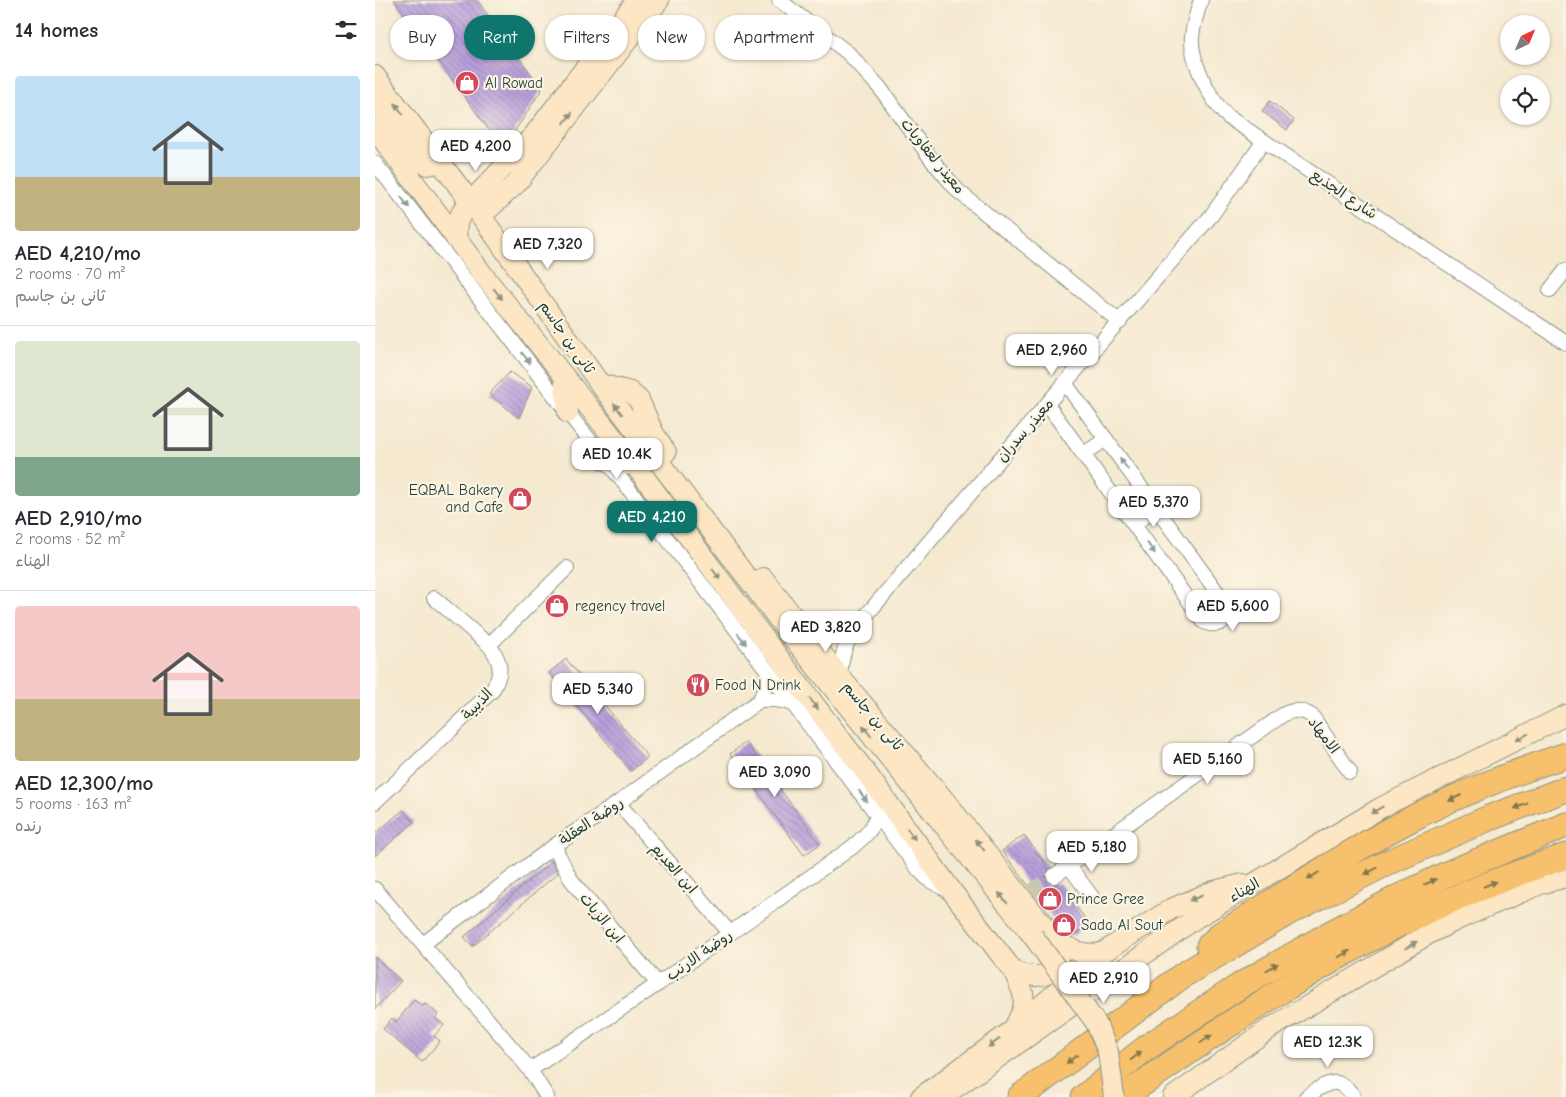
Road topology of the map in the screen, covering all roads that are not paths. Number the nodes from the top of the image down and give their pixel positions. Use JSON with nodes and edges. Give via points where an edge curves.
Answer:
{"nodes":[{"id":1,"x":637,"y":0,"type":"edge"},
{"id":2,"x":659,"y":0,"type":"edge"},
{"id":3,"x":779,"y":0,"type":"edge"},
{"id":4,"x":1201,"y":0,"type":"edge"},
{"id":5,"x":375,"y":76,"type":"edge"},
{"id":6,"x":375,"y":101,"type":"edge"},
{"id":7,"x":375,"y":113,"type":"edge"},
{"id":8,"x":375,"y":129,"type":"edge"},
{"id":9,"x":1264,"y":141,"type":"junction"},
{"id":10,"x":440,"y":162,"type":"junction"},
{"id":11,"x":375,"y":163,"type":"edge"},
{"id":12,"x":506,"y":166,"type":"junction"},
{"id":13,"x":452,"y":178,"type":"junction"},
{"id":14,"x":516,"y":184,"type":"junction"},
{"id":15,"x":471,"y":211,"type":"junction"},
{"id":16,"x":456,"y":239,"type":"junction"},
{"id":17,"x":1566,"y":270,"type":"edge"},
{"id":18,"x":484,"y":276,"type":"junction"},
{"id":19,"x":531,"y":285,"type":"junction"},
{"id":20,"x":1550,"y":290,"type":"dead end"},
{"id":21,"x":1120,"y":322,"type":"junction"},
{"id":22,"x":1566,"y":343,"type":"edge"},
{"id":23,"x":576,"y":352,"type":"junction"},
{"id":24,"x":564,"y":376,"type":"junction"},
{"id":25,"x":1065,"y":383,"type":"junction"},
{"id":26,"x":600,"y":384,"type":"junction"},
{"id":27,"x":1047,"y":404,"type":"junction"},
{"id":28,"x":568,"y":413,"type":"junction"},
{"id":29,"x":1106,"y":439,"type":"junction"},
{"id":30,"x":1084,"y":454,"type":"junction"},
{"id":31,"x":605,"y":460,"type":"junction"},
{"id":32,"x":636,"y":466,"type":"junction"},
{"id":33,"x":1157,"y":508,"type":"junction"},
{"id":34,"x":1134,"y":524,"type":"junction"},
{"id":35,"x":567,"y":568,"type":"dead end"},
{"id":36,"x":434,"y":598,"type":"dead end"},
{"id":37,"x":858,"y":625,"type":"junction"},
{"id":38,"x":806,"y":632,"type":"junction"},
{"id":39,"x":489,"y":645,"type":"junction"},
{"id":40,"x":768,"y":672,"type":"junction"},
{"id":41,"x":840,"y":677,"type":"junction"},
{"id":42,"x":760,"y":700,"type":"junction"},
{"id":43,"x":793,"y":704,"type":"junction"},
{"id":44,"x":1566,"y":715,"type":"edge"},
{"id":45,"x":1566,"y":755,"type":"edge"},
{"id":46,"x":1351,"y":772,"type":"dead end"},
{"id":47,"x":1566,"y":789,"type":"edge"},
{"id":48,"x":375,"y":802,"type":"edge"},
{"id":49,"x":618,"y":803,"type":"junction"},
{"id":50,"x":877,"y":815,"type":"junction"},
{"id":51,"x":1566,"y":825,"type":"edge"},
{"id":52,"x":890,"y":832,"type":"junction"},
{"id":53,"x":865,"y":837,"type":"junction"},
{"id":54,"x":553,"y":846,"type":"junction"},
{"id":55,"x":1566,"y":856,"type":"edge"},
{"id":56,"x":1069,"y":866,"type":"junction"},
{"id":57,"x":1054,"y":876,"type":"tunnel mouth"},
{"id":58,"x":1566,"y":877,"type":"edge"},
{"id":59,"x":1260,"y":881,"type":"junction"},
{"id":60,"x":375,"y":889,"type":"edge"},
{"id":61,"x":954,"y":894,"type":"junction"},
{"id":62,"x":1092,"y":897,"type":"dead end"},
{"id":63,"x":730,"y":933,"type":"junction"},
{"id":64,"x":1055,"y":940,"type":"junction"},
{"id":65,"x":423,"y":944,"type":"junction"},
{"id":66,"x":1102,"y":953,"type":"junction"},
{"id":67,"x":1014,"y":972,"type":"junction"},
{"id":68,"x":1183,"y":975,"type":"junction"},
{"id":69,"x":657,"y":984,"type":"junction"},
{"id":70,"x":1013,"y":1030,"type":"junction"},
{"id":71,"x":1216,"y":1066,"type":"junction"},
{"id":72,"x":530,"y":1070,"type":"junction"},
{"id":73,"x":1352,"y":1094,"type":"edge"},
{"id":74,"x":547,"y":1097,"type":"edge"},
{"id":75,"x":921,"y":1097,"type":"edge"},
{"id":76,"x":942,"y":1097,"type":"edge"},
{"id":77,"x":1020,"y":1097,"type":"edge"},
{"id":78,"x":1084,"y":1097,"type":"edge"},
{"id":79,"x":1114,"y":1097,"type":"edge"},
{"id":80,"x":1123,"y":1097,"type":"edge"},
{"id":81,"x":1173,"y":1097,"type":"edge"},
{"id":82,"x":1195,"y":1097,"type":"edge"},
{"id":83,"x":1306,"y":1097,"type":"edge"}],
"edges":[{"from":1,"to":12,"type":"main road","via":[[534,135]]},
{"from":14,"to":2,"type":"main road","one_way":true},
{"from":3,"to":21,"type":"street","name":"معيذر لعفاويات","via":[[848,53],[880,88],[932,160],[959,191]]},
{"from":4,"to":9,"type":"street","name":"شارع الجذيع","via":[[1192,40],[1201,76],[1221,111]]},
{"from":10,"to":5,"type":"main road","name":"ثانى بن جاسم","one_way":true},
{"from":6,"to":10,"type":"main road","via":[[419,160],[428,165]]},
{"from":7,"to":15,"type":"main road","via":[[443,204]]},
{"from":8,"to":16,"type":"main road","name":"ثانى بن جاسم"},
{"from":9,"to":21,"type":"street","name":"معيذر سدران","via":[[1211,216]]},
{"from":9,"to":22,"type":"street","name":"شارع الجذيع"},
{"from":10,"to":13,"type":"main road","name":"ثانى بن جاسم"},
{"from":11,"to":28,"type":"street","name":"ثانى بن جاسم","one_way":true},
{"from":12,"to":13,"type":"main road","via":[[489,175]]},
{"from":12,"to":15,"type":"main road"},
{"from":13,"to":15,"type":"main road","name":"ثانى بن جاسم"},
{"from":14,"to":15,"type":"main road"},
{"from":14,"to":23,"type":"main road","via":[[505,206],[504,232],[562,322]]},
{"from":15,"to":16,"type":"main road","via":[[457,222]]},
{"from":15,"to":19,"type":"main road","name":"ثانى بن جاسم"},
{"from":16,"to":18,"type":"main road","name":"ثانى بن جاسم"},
{"from":17,"to":20,"type":"street"},
{"from":18,"to":19,"type":"main road","via":[[489,264],[498,262]]},
{"from":18,"to":24,"type":"main road","name":"ثانى بن جاسم","one_way":true},
{"from":19,"to":23,"type":"main road","name":"ثانى بن جاسم"},
{"from":21,"to":25,"type":"street","name":"معيذر سدران"},
{"from":23,"to":26,"type":"main road","name":"ثانى بن جاسم"},
{"from":24,"to":28,"type":"main road"},
{"from":24,"to":32,"type":"main road","name":"ثانى بن جاسم"},
{"from":25,"to":27,"type":"street","name":"معيذر سدران"},
{"from":25,"to":29,"type":"street"},
{"from":26,"to":38,"type":"main road","name":"ثانى بن جاسم","via":[[630,392],[639,400],[658,440],[691,486]]},
{"from":79,"to":26,"type":"main road","one_way":true,"bridge":true,"via":[[1108,1052],[1096,1024],[1033,936],[801,649]]},
{"from":27,"to":30,"type":"street"},
{"from":27,"to":37,"type":"street","name":"معيذر سدران"},
{"from":28,"to":31,"type":"street","name":"ثانى بن جاسم"},
{"from":29,"to":30,"type":"street"},
{"from":33,"to":29,"type":"street","one_way":true},
{"from":30,"to":34,"type":"street"},
{"from":31,"to":32,"type":"main road"},
{"from":31,"to":40,"type":"street","name":"ثانى بن جاسم","one_way":true},
{"from":32,"to":61,"type":"main road","name":"ثانى بن جاسم","one_way":true},
{"from":33,"to":34,"type":"street"},
{"from":34,"to":33,"type":"street","one_way":true,"via":[[1205,622],[1211,625],[1225,620],[1227,606]]},
{"from":35,"to":39,"type":"street"},
{"from":36,"to":39,"type":"street","name":"الذيبية"},
{"from":37,"to":38,"type":"street","name":"معيذر سدران","via":[[833,636]]},
{"from":37,"to":41,"type":"street","name":"معيذر سدران","via":[[844,649]]},
{"from":38,"to":41,"type":"main road","name":"ثانى بن جاسم"},
{"from":39,"to":48,"type":"street","name":"الذيبية","via":[[500,666],[498,681],[492,691]]},
{"from":40,"to":42,"type":"street"},
{"from":40,"to":43,"type":"street","name":"ثانى بن جاسم"},
{"from":64,"to":41,"type":"main road","name":"ثانى بن جاسم","one_way":true,"via":[[1026,894]]},
{"from":42,"to":43,"type":"street","via":[[783,700]]},
{"from":42,"to":49,"type":"street","name":"روضة العقلة"},
{"from":43,"to":50,"type":"street","name":"ثانى بن جاسم","one_way":true},
{"from":44,"to":59,"type":"main road","name":"الهناء","one_way":true,"via":[[1382,807]]},
{"from":45,"to":68,"type":"highway","one_way":true,"via":[[1459,796],[1376,838],[1221,934]]},
{"from":46,"to":56,"type":"street","name":"الامهاد","via":[[1312,716],[1291,710]]},
{"from":47,"to":68,"type":"highway","one_way":true,"via":[[1489,818],[1387,863],[1291,912]]},
{"from":49,"to":54,"type":"street","name":"روضة العقلة"},
{"from":49,"to":63,"type":"street","name":"ابن العديم"},
{"from":50,"to":52,"type":"street","name":"ثانى بن جاسم"},
{"from":50,"to":53,"type":"street","name":"روضة الارنب"},
{"from":78,"to":51,"type":"highway","one_way":true,"via":[[1146,1048],[1241,985],[1333,932],[1449,873]]},
{"from":52,"to":53,"type":"street","name":"روضة الارنب"},
{"from":52,"to":61,"type":"street","name":"ثانى بن جاسم","via":[[925,876]]},
{"from":53,"to":63,"type":"street","name":"روضة الارنب"},
{"from":54,"to":65,"type":"street","name":"روضة العقلة"},
{"from":54,"to":69,"type":"street","name":"ابن الزيات","via":[[580,892]]},
{"from":80,"to":55,"type":"highway","one_way":true,"via":[[1276,993],[1351,949],[1429,910]]},
{"from":56,"to":57,"type":"street","name":"الامهاد"},
{"from":56,"to":62,"type":"street"},
{"from":71,"to":58,"type":"main road","one_way":true,"via":[[1269,1029],[1432,932]]},
{"from":59,"to":66,"type":"main road","one_way":true,"via":[[1192,899]]},
{"from":59,"to":76,"type":"main road","name":"الهناء","via":[[1196,918]]},
{"from":60,"to":65,"type":"street"},
{"from":61,"to":67,"type":"main road","name":"ثانى بن جاسم"},
{"from":63,"to":69,"type":"street","name":"روضة الارنب"},
{"from":64,"to":66,"type":"main road","name":"ثانى بن جاسم","via":[[1081,954]]},
{"from":64,"to":67,"type":"main road","via":[[1058,962],[1051,972],[1041,977]]},
{"from":65,"to":72,"type":"street"},
{"from":66,"to":70,"type":"main road"},
{"from":67,"to":70,"type":"main road","name":"ثانى بن جاسم","via":[[1024,1003]]},
{"from":68,"to":77,"type":"highway","one_way":true},
{"from":69,"to":72,"type":"street","name":"روضة الارنب"},
{"from":70,"to":75,"type":"main road","one_way":true},
{"from":71,"to":81,"type":"main road"},
{"from":71,"to":82,"type":"main road"},
{"from":72,"to":74,"type":"street"},
{"from":73,"to":83,"type":"street","via":[[1337,1082],[1331,1082]]}]}
